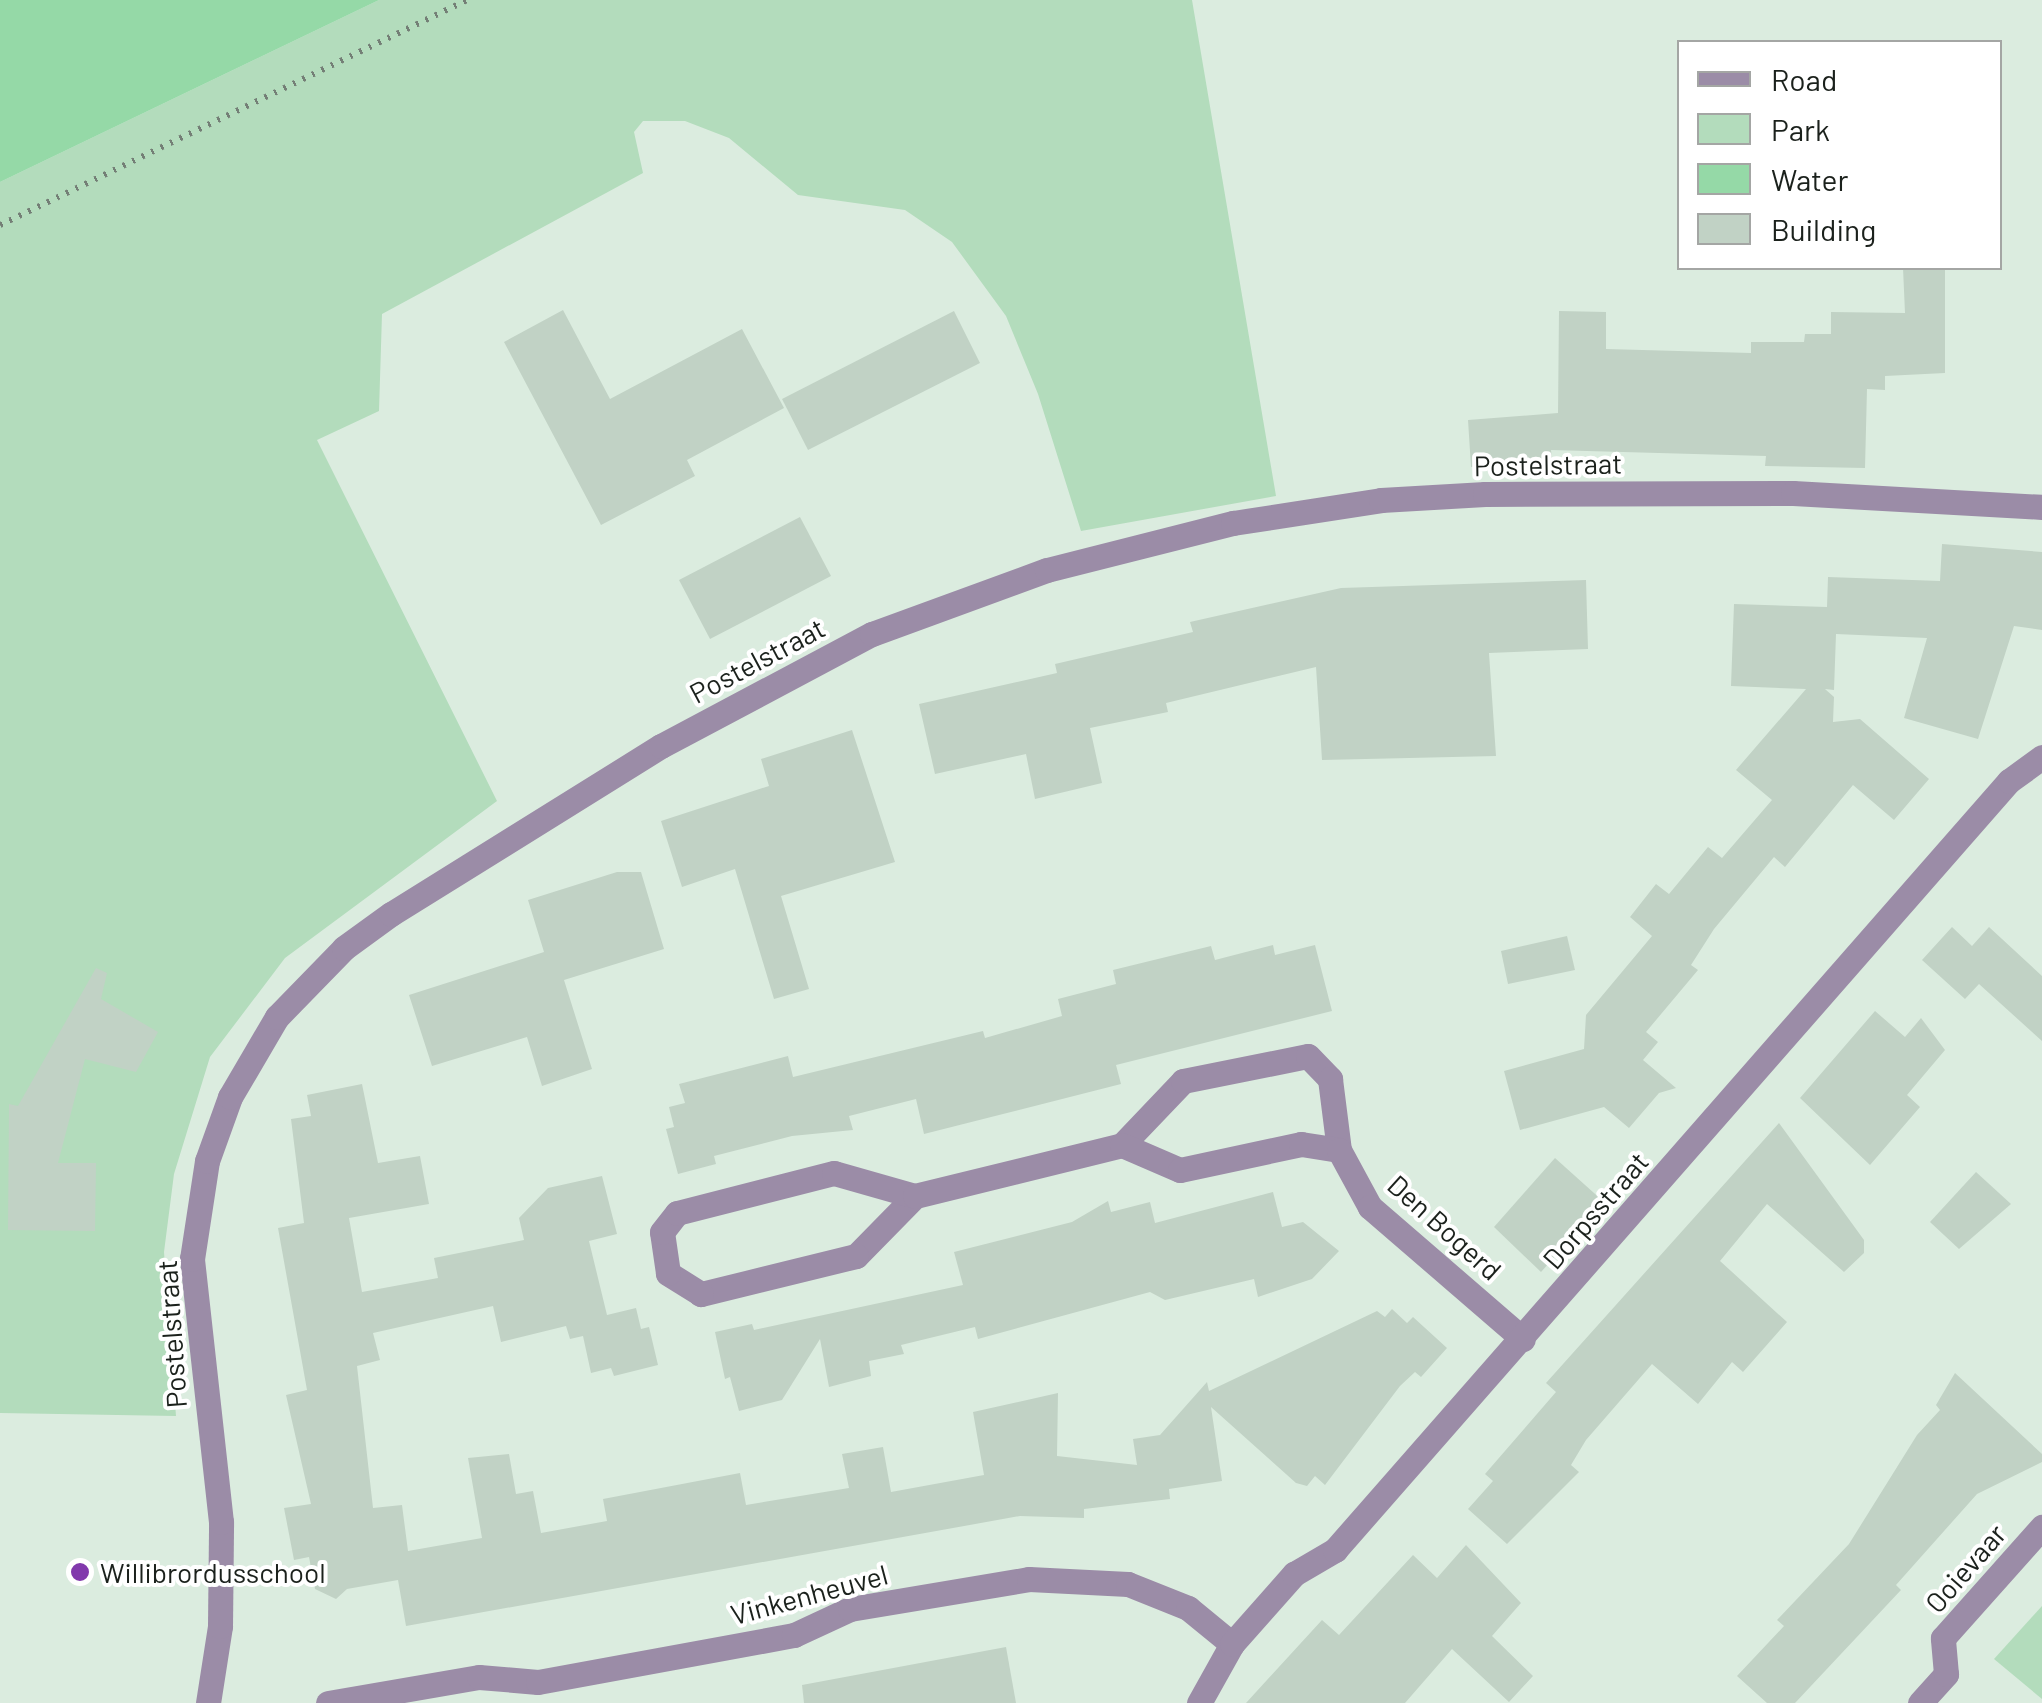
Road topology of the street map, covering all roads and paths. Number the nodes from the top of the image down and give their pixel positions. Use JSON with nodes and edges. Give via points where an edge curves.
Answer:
{"nodes":[{"id":1,"x":467,"y":0,"type":"edge"},
{"id":2,"x":0,"y":225,"type":"edge"},
{"id":3,"x":2042,"y":507,"type":"edge"},
{"id":4,"x":2042,"y":757,"type":"edge"},
{"id":5,"x":1122,"y":1145,"type":"junction"},
{"id":6,"x":1339,"y":1150,"type":"junction"},
{"id":7,"x":914,"y":1196,"type":"junction"},
{"id":8,"x":1523,"y":1340,"type":"junction"},
{"id":9,"x":2042,"y":1528,"type":"edge"},
{"id":10,"x":1232,"y":1644,"type":"junction"},
{"id":11,"x":216,"y":1700,"type":"edge"},
{"id":12,"x":328,"y":1703,"type":"edge"},
{"id":13,"x":1199,"y":1703,"type":"edge"},
{"id":14,"x":1920,"y":1703,"type":"edge"}],
"edges":[{"from":1,"to":2,"type":"path"},
{"from":3,"to":11,"type":"street","name":"Postelstraat","via":[[1793,492],[1485,494],[1380,500],[1233,522],[1047,570],[872,634],[661,746],[391,914],[344,948],[278,1016],[230,1097],[207,1161],[192,1259],[221,1522]]},
{"from":4,"to":8,"type":"street","name":"Dorpsstraat","via":[[2009,781]]},
{"from":5,"to":6,"type":"street","via":[[1180,1170],[1301,1144]]},
{"from":5,"to":6,"type":"street","name":"Den Bogerd","via":[[1183,1081],[1308,1056],[1330,1079]]},
{"from":5,"to":7,"type":"street"},
{"from":6,"to":8,"type":"street","name":"Den Bogerd","via":[[1370,1207]]},
{"from":7,"to":7,"type":"street","via":[[834,1173],[677,1212],[662,1232],[668,1274],[702,1294],[856,1256]]},
{"from":8,"to":10,"type":"street","name":"Dorpsstraat","via":[[1335,1550],[1294,1574]]},
{"from":9,"to":14,"type":"street","name":"Ooievaar","via":[[1943,1638],[1946,1674]]},
{"from":10,"to":12,"type":"street","name":"Vinkenheuvel","via":[[1188,1608],[1128,1584],[1029,1579],[850,1609],[794,1634],[538,1682],[479,1676]]},
{"from":10,"to":13,"type":"street","name":"Dorpsstraat"}]}
